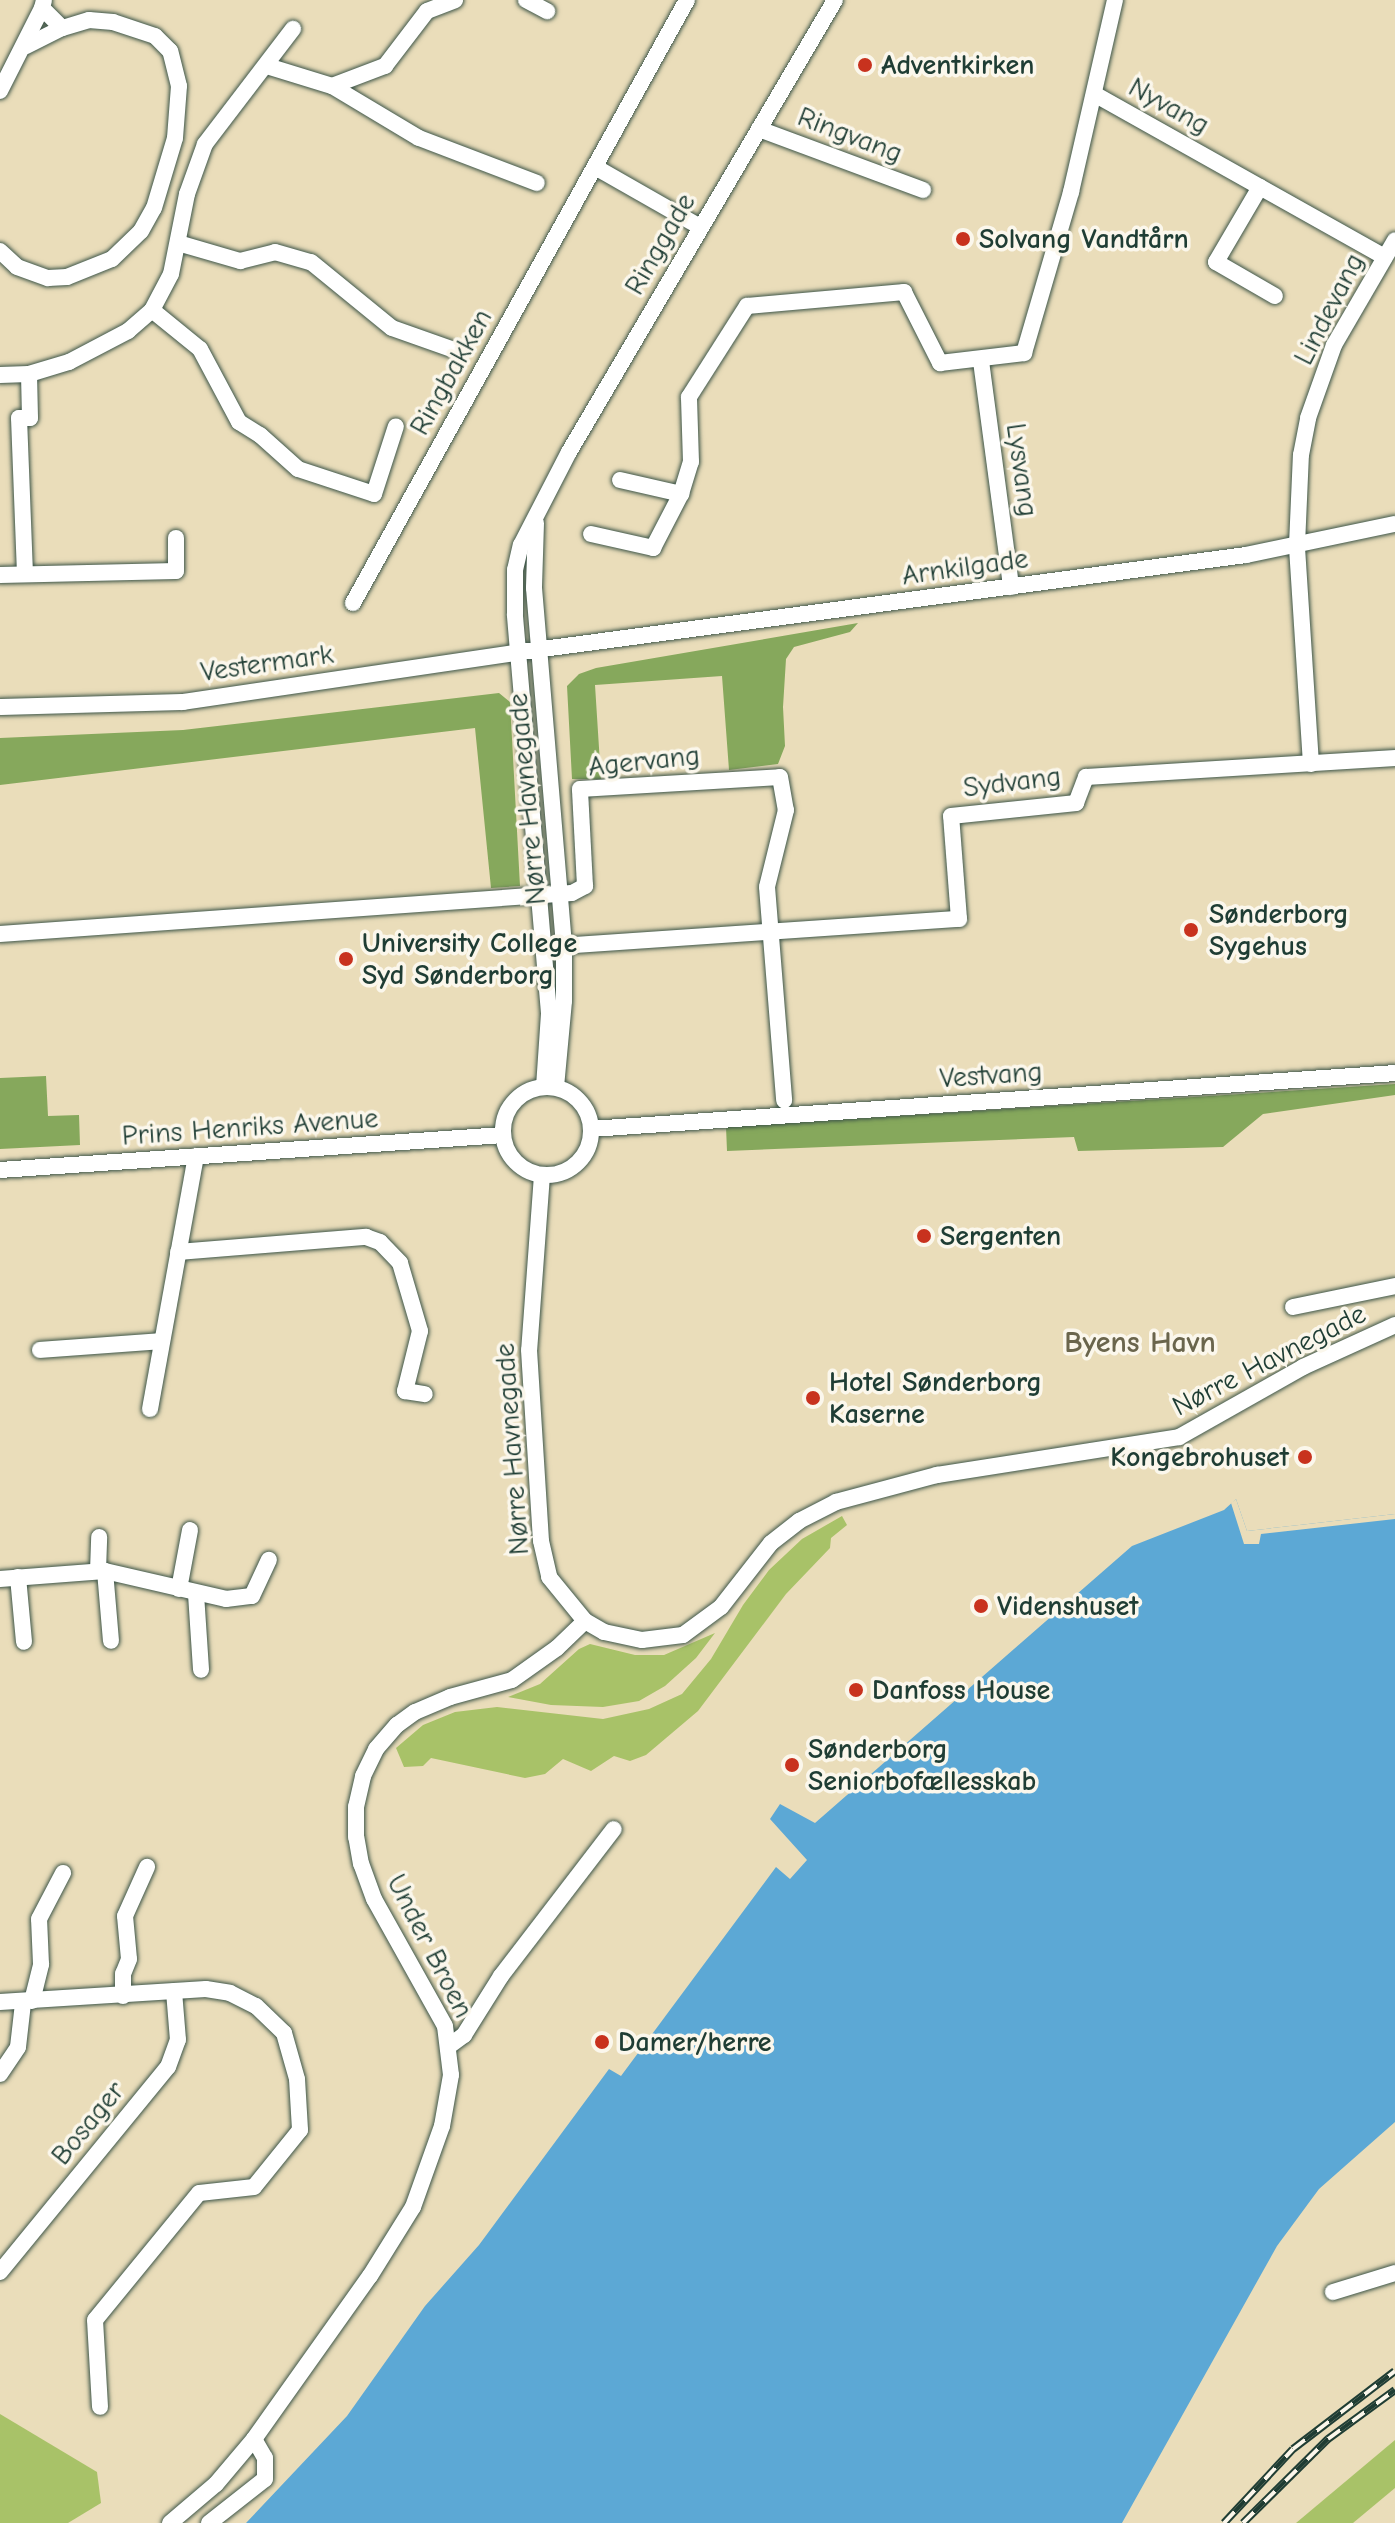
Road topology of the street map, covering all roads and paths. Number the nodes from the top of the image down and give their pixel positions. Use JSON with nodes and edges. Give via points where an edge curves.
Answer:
{"nodes":[{"id":1,"x":455,"y":0,"type":"edge"},
{"id":2,"x":526,"y":0,"type":"edge"},
{"id":3,"x":687,"y":0,"type":"edge"},
{"id":4,"x":835,"y":0,"type":"edge"},
{"id":5,"x":1115,"y":0,"type":"edge"},
{"id":6,"x":43,"y":4,"type":"edge"},
{"id":7,"x":547,"y":11,"type":"dead end"},
{"id":8,"x":62,"y":28,"type":"junction"},
{"id":9,"x":293,"y":29,"type":"dead end"},
{"id":10,"x":26,"y":46,"type":"junction"},
{"id":11,"x":267,"y":66,"type":"junction"},
{"id":12,"x":332,"y":86,"type":"junction"},
{"id":13,"x":0,"y":92,"type":"edge"},
{"id":14,"x":1096,"y":95,"type":"junction"},
{"id":15,"x":759,"y":129,"type":"junction"},
{"id":16,"x":595,"y":167,"type":"junction"},
{"id":17,"x":537,"y":183,"type":"dead end"},
{"id":18,"x":1260,"y":187,"type":"junction"},
{"id":19,"x":923,"y":190,"type":"dead end"},
{"id":20,"x":700,"y":227,"type":"junction"},
{"id":21,"x":1395,"y":240,"type":"edge"},
{"id":22,"x":178,"y":243,"type":"junction"},
{"id":23,"x":1,"y":248,"type":"edge"},
{"id":24,"x":1385,"y":257,"type":"junction"},
{"id":25,"x":1275,"y":296,"type":"dead end"},
{"id":26,"x":152,"y":310,"type":"junction"},
{"id":27,"x":457,"y":351,"type":"dead end"},
{"id":28,"x":981,"y":361,"type":"junction"},
{"id":29,"x":29,"y":374,"type":"junction"},
{"id":30,"x":0,"y":375,"type":"edge"},
{"id":31,"x":396,"y":426,"type":"dead end"},
{"id":32,"x":620,"y":480,"type":"dead end"},
{"id":33,"x":681,"y":494,"type":"junction"},
{"id":34,"x":537,"y":518,"type":"junction"},
{"id":35,"x":1395,"y":524,"type":"edge"},
{"id":36,"x":591,"y":534,"type":"dead end"},
{"id":37,"x":176,"y":538,"type":"dead end"},
{"id":38,"x":1297,"y":545,"type":"junction"},
{"id":39,"x":25,"y":574,"type":"junction"},
{"id":40,"x":0,"y":575,"type":"edge"},
{"id":41,"x":1011,"y":587,"type":"junction"},
{"id":42,"x":353,"y":603,"type":"dead end"},
{"id":43,"x":541,"y":650,"type":"junction"},
{"id":44,"x":520,"y":652,"type":"junction"},
{"id":45,"x":0,"y":707,"type":"edge"},
{"id":46,"x":1395,"y":758,"type":"edge"},
{"id":47,"x":1311,"y":764,"type":"junction"},
{"id":48,"x":561,"y":894,"type":"junction"},
{"id":49,"x":542,"y":896,"type":"junction"},
{"id":50,"x":770,"y":932,"type":"junction"},
{"id":51,"x":0,"y":934,"type":"edge"},
{"id":52,"x":564,"y":946,"type":"junction"},
{"id":53,"x":546,"y":947,"type":"junction"},
{"id":54,"x":1395,"y":1073,"type":"edge"},
{"id":55,"x":550,"y":1087,"type":"junction"},
{"id":56,"x":784,"y":1100,"type":"dead end"},
{"id":57,"x":591,"y":1129,"type":"junction"},
{"id":58,"x":503,"y":1135,"type":"junction"},
{"id":59,"x":196,"y":1156,"type":"junction"},
{"id":60,"x":0,"y":1170,"type":"edge"},
{"id":61,"x":542,"y":1175,"type":"junction"},
{"id":62,"x":178,"y":1252,"type":"junction"},
{"id":63,"x":1395,"y":1286,"type":"edge"},
{"id":64,"x":1293,"y":1307,"type":"dead end"},
{"id":65,"x":1395,"y":1325,"type":"edge"},
{"id":66,"x":162,"y":1341,"type":"junction"},
{"id":67,"x":40,"y":1350,"type":"dead end"},
{"id":68,"x":425,"y":1394,"type":"dead end"},
{"id":69,"x":150,"y":1409,"type":"dead end"},
{"id":70,"x":190,"y":1530,"type":"dead end"},
{"id":71,"x":99,"y":1537,"type":"dead end"},
{"id":72,"x":269,"y":1560,"type":"dead end"},
{"id":73,"x":102,"y":1571,"type":"junction"},
{"id":74,"x":18,"y":1577,"type":"junction"},
{"id":75,"x":0,"y":1579,"type":"edge"},
{"id":76,"x":179,"y":1589,"type":"junction"},
{"id":77,"x":196,"y":1594,"type":"junction"},
{"id":78,"x":585,"y":1621,"type":"junction"},
{"id":79,"x":111,"y":1641,"type":"dead end"},
{"id":80,"x":24,"y":1642,"type":"dead end"},
{"id":81,"x":201,"y":1670,"type":"dead end"},
{"id":82,"x":614,"y":1829,"type":"dead end"},
{"id":83,"x":147,"y":1867,"type":"dead end"},
{"id":84,"x":63,"y":1873,"type":"dead end"},
{"id":85,"x":174,"y":1991,"type":"junction"},
{"id":86,"x":123,"y":1996,"type":"junction"},
{"id":87,"x":0,"y":2002,"type":"edge"},
{"id":88,"x":27,"y":2002,"type":"junction"},
{"id":89,"x":449,"y":2046,"type":"junction"},
{"id":90,"x":0,"y":2074,"type":"edge"},
{"id":91,"x":0,"y":2272,"type":"edge"},
{"id":92,"x":1395,"y":2273,"type":"edge"},
{"id":93,"x":1333,"y":2292,"type":"dead end"},
{"id":94,"x":100,"y":2407,"type":"dead end"},
{"id":95,"x":254,"y":2439,"type":"junction"},
{"id":96,"x":170,"y":2523,"type":"edge"},
{"id":97,"x":209,"y":2523,"type":"edge"}],
"edges":[{"from":1,"to":12,"type":"street","via":[[427,11],[385,66]]},
{"from":2,"to":7,"type":"street"},
{"from":3,"to":16,"type":"street","name":"Ringbakken"},
{"from":4,"to":15,"type":"street","name":"Ringgade"},
{"from":5,"to":14,"type":"street","name":"Nyvang"},
{"from":6,"to":8,"type":"street"},
{"from":6,"to":10,"type":"street"},
{"from":8,"to":10,"type":"street"},
{"from":8,"to":23,"type":"street","via":[[89,20],[113,22],[155,36],[170,51],[179,86],[169,161],[141,231],[112,259],[67,277],[48,278],[17,267]]},
{"from":9,"to":11,"type":"street"},
{"from":10,"to":13,"type":"street"},
{"from":11,"to":12,"type":"street"},
{"from":11,"to":22,"type":"street","via":[[205,144],[187,194]]},
{"from":12,"to":17,"type":"street","via":[[419,138]]},
{"from":14,"to":18,"type":"street","name":"Nyvang"},
{"from":14,"to":28,"type":"street","via":[[1024,353]]},
{"from":15,"to":19,"type":"street","name":"Ringvang"},
{"from":15,"to":20,"type":"street","name":"Ringgade"},
{"from":16,"to":20,"type":"street"},
{"from":16,"to":42,"type":"street","name":"Ringbakken"},
{"from":18,"to":24,"type":"street","name":"Nyvang"},
{"from":18,"to":25,"type":"street","via":[[1216,262]]},
{"from":20,"to":34,"type":"street","name":"Ringgade","via":[[569,452]]},
{"from":21,"to":24,"type":"street","name":"Lindevang"},
{"from":22,"to":26,"type":"street","via":[[165,291]]},
{"from":22,"to":27,"type":"street","via":[[240,261],[275,252],[311,262],[392,328]]},
{"from":24,"to":38,"type":"street","name":"Lindevang","via":[[1334,345],[1308,418],[1299,470]]},
{"from":26,"to":29,"type":"street","via":[[96,351]]},
{"from":26,"to":31,"type":"street","via":[[200,349],[239,422],[298,469],[374,494]]},
{"from":28,"to":33,"type":"street","via":[[940,363],[904,292],[747,306],[689,397],[691,462]]},
{"from":28,"to":41,"type":"street","name":"Lysvang"},
{"from":29,"to":30,"type":"street"},
{"from":29,"to":39,"type":"street","via":[[30,418],[19,418]]},
{"from":32,"to":33,"type":"street"},
{"from":33,"to":36,"type":"street","via":[[653,548]]},
{"from":34,"to":43,"type":"street","name":"Ringgade","via":[[534,588]]},
{"from":34,"to":44,"type":"street","name":"Ringgade","via":[[521,545],[515,570]]},
{"from":35,"to":38,"type":"street","name":"Arnkilgade"},
{"from":37,"to":39,"type":"street","via":[[176,571]]},
{"from":38,"to":41,"type":"street","name":"Arnkilgade"},
{"from":38,"to":47,"type":"street"},
{"from":39,"to":40,"type":"street"},
{"from":41,"to":43,"type":"street","name":"Arnkilgade"},
{"from":43,"to":44,"type":"street","name":"Vestermark"},
{"from":43,"to":48,"type":"street","name":"Nørre Havnegade"},
{"from":44,"to":45,"type":"street","name":"Vestermark","via":[[183,702]]},
{"from":44,"to":49,"type":"street","name":"Nørre Havnegade"},
{"from":46,"to":47,"type":"street"},
{"from":47,"to":50,"type":"street","name":"Sydvang","via":[[1086,777],[1076,803],[951,816],[959,919]]},
{"from":48,"to":49,"type":"street"},
{"from":48,"to":50,"type":"street","name":"Agervang","via":[[585,886],[580,789],[780,777],[786,810],[767,887]]},
{"from":48,"to":52,"type":"street","name":"Nørre Havnegade"},
{"from":49,"to":51,"type":"street"},
{"from":49,"to":53,"type":"street","name":"Nørre Havnegade"},
{"from":50,"to":52,"type":"street","name":"Sydvang"},
{"from":50,"to":56,"type":"street","name":"Agervang"},
{"from":52,"to":53,"type":"street","name":"Sydvang"},
{"from":52,"to":55,"type":"street","name":"Nørre Havnegade","via":[[564,1001]]},
{"from":53,"to":55,"type":"street","name":"Nørre Havnegade"},
{"from":54,"to":57,"type":"street","name":"Vestvang"},
{"from":55,"to":57,"type":"street","via":[[581,1102]]},
{"from":55,"to":58,"type":"street","via":[[530,1090],[509,1109]]},
{"from":57,"to":61,"type":"street","via":[[578,1163],[567,1171]]},
{"from":58,"to":59,"type":"street","name":"Prins Henriks Avenue"},
{"from":58,"to":61,"type":"street","via":[[515,1162]]},
{"from":59,"to":60,"type":"street","name":"Prins Henriks Avenue"},
{"from":59,"to":62,"type":"street"},
{"from":61,"to":78,"type":"street","name":"Nørre Havnegade","via":[[529,1350],[541,1541],[549,1577]]},
{"from":62,"to":66,"type":"street"},
{"from":62,"to":68,"type":"street","via":[[366,1237],[380,1242],[400,1263],[420,1331],[405,1391]]},
{"from":63,"to":64,"type":"street"},
{"from":65,"to":78,"type":"street","name":"Nørre Havnegade","via":[[1303,1367],[1179,1437],[937,1475],[836,1502],[771,1543],[721,1607],[683,1635],[642,1640],[604,1632]]},
{"from":66,"to":67,"type":"street"},
{"from":66,"to":69,"type":"street"},
{"from":70,"to":76,"type":"street"},
{"from":71,"to":73,"type":"street"},
{"from":72,"to":77,"type":"street","via":[[252,1596]]},
{"from":73,"to":74,"type":"street"},
{"from":73,"to":76,"type":"street"},
{"from":73,"to":79,"type":"street"},
{"from":74,"to":75,"type":"street"},
{"from":74,"to":80,"type":"street"},
{"from":76,"to":77,"type":"street"},
{"from":77,"to":81,"type":"street"},
{"from":78,"to":89,"type":"street","name":"Under Broen","via":[[512,1680],[415,1712],[376,1749],[363,1776],[356,1807],[361,1864],[374,1899],[437,2006]]},
{"from":82,"to":89,"type":"street","via":[[501,1976],[464,2035]]},
{"from":83,"to":86,"type":"street","via":[[125,1916],[129,1959]]},
{"from":84,"to":88,"type":"street","via":[[39,1919],[41,1964]]},
{"from":85,"to":86,"type":"street"},
{"from":85,"to":91,"type":"street","name":"Bosager","via":[[178,2040],[168,2067]]},
{"from":85,"to":94,"type":"street","via":[[230,1993],[256,2006],[284,2033],[297,2079],[300,2130],[254,2187],[199,2193],[95,2320]]},
{"from":86,"to":88,"type":"street"},
{"from":87,"to":88,"type":"street"},
{"from":88,"to":90,"type":"street","via":[[18,2047]]},
{"from":89,"to":95,"type":"street","name":"Under Broen","via":[[451,2075],[442,2126],[413,2207],[361,2290]]},
{"from":92,"to":93,"type":"street"},
{"from":95,"to":96,"type":"street","name":"Under Broen","via":[[216,2484]]},
{"from":95,"to":97,"type":"street","via":[[265,2458],[265,2479]]}]}
